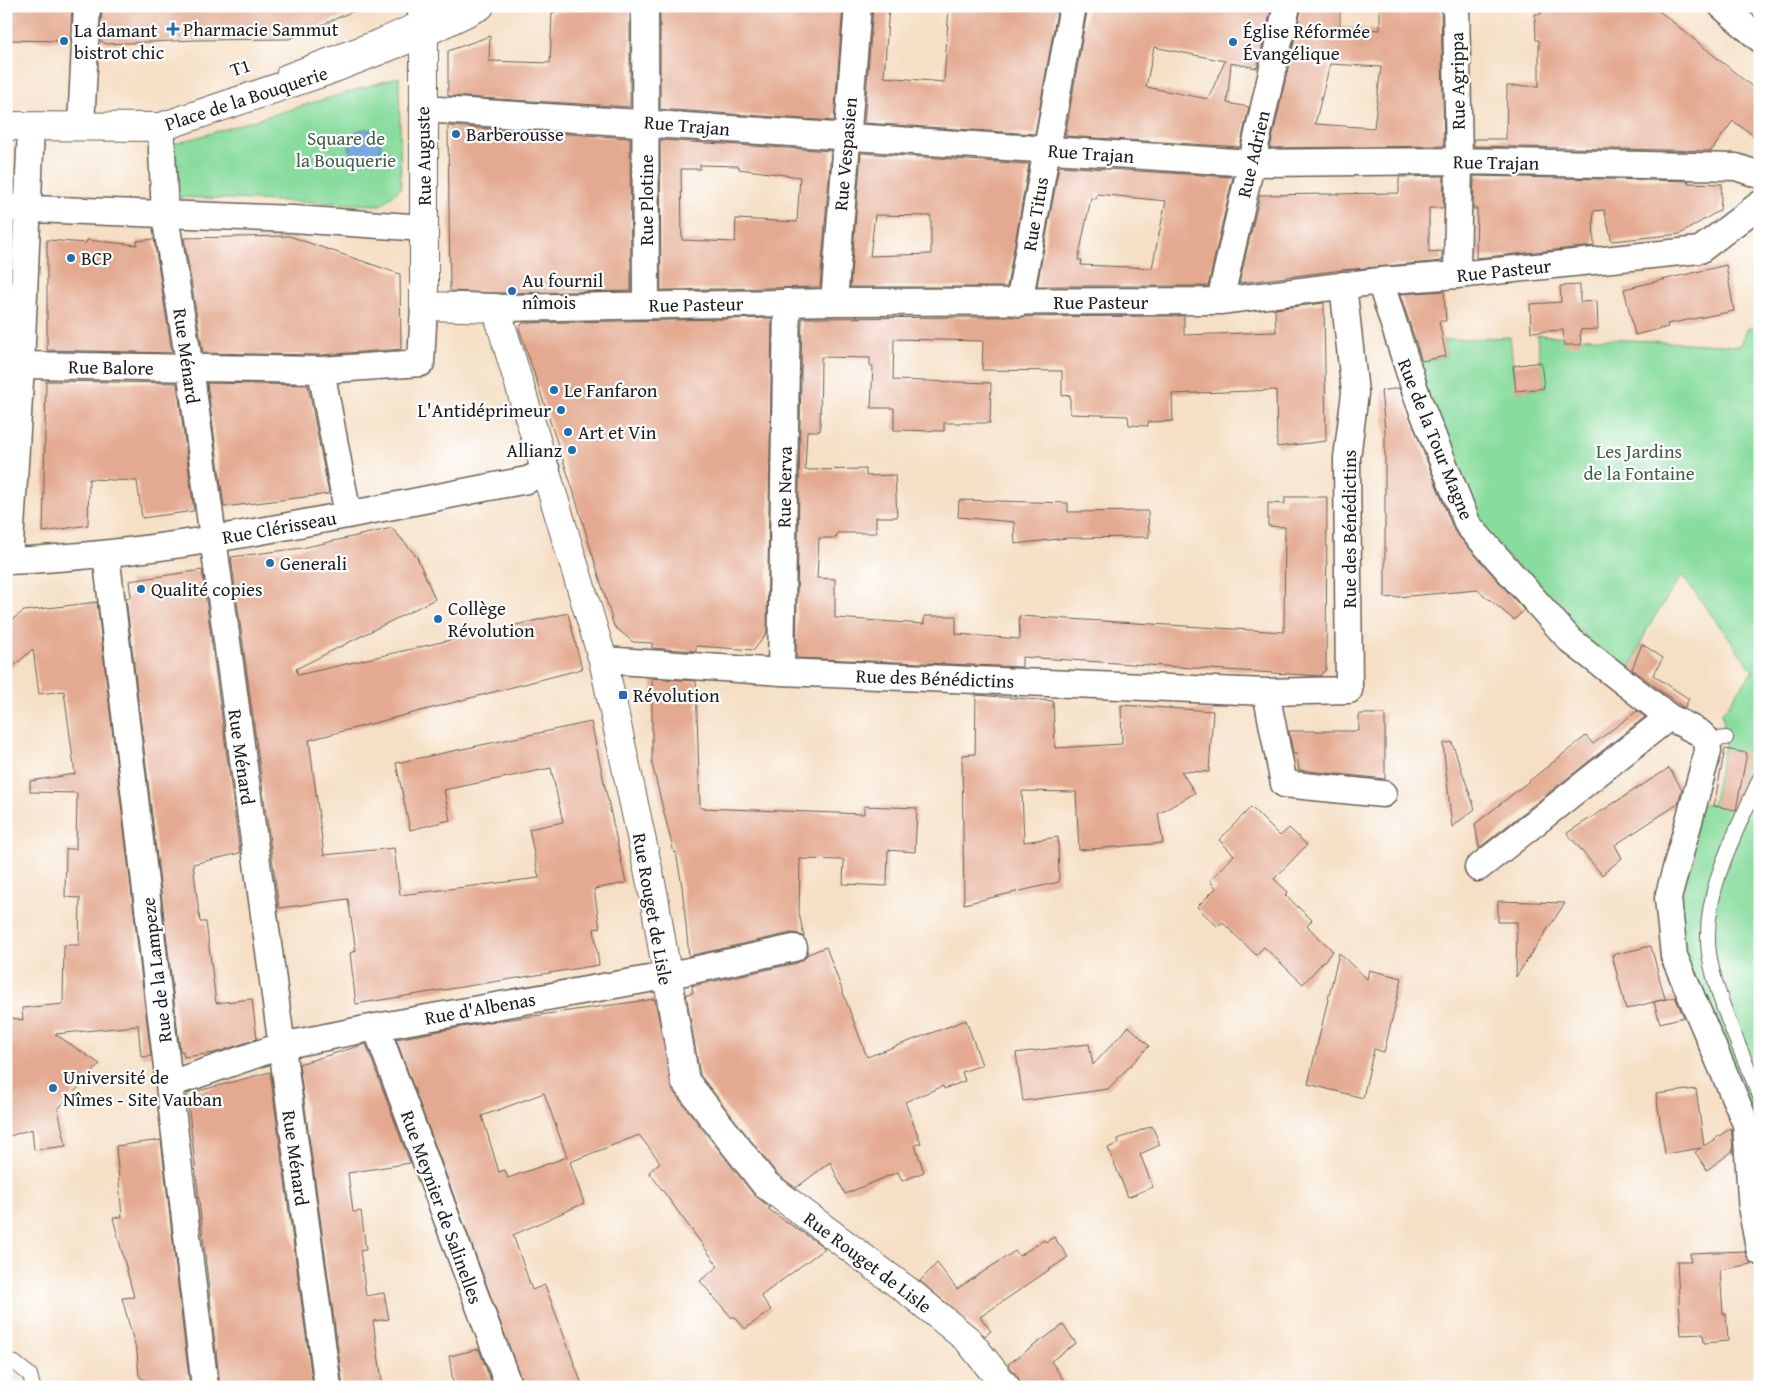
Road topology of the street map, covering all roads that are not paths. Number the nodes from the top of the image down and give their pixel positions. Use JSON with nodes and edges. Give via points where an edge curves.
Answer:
{"nodes":[{"id":1,"x":87,"y":6,"type":"edge"},
{"id":2,"x":448,"y":6,"type":"edge"},
{"id":3,"x":480,"y":6,"type":"edge"},
{"id":4,"x":645,"y":6,"type":"edge"},
{"id":5,"x":858,"y":6,"type":"edge"},
{"id":6,"x":1073,"y":6,"type":"edge"},
{"id":7,"x":1287,"y":6,"type":"edge"},
{"id":8,"x":1456,"y":6,"type":"edge"},
{"id":9,"x":1722,"y":6,"type":"edge"},
{"id":10,"x":422,"y":19,"type":"edge"},
{"id":11,"x":1760,"y":38,"type":"edge"},
{"id":12,"x":423,"y":109,"type":"junction"},
{"id":13,"x":6,"y":117,"type":"edge"},
{"id":14,"x":81,"y":121,"type":"junction"},
{"id":15,"x":645,"y":122,"type":"junction"},
{"id":16,"x":24,"y":123,"type":"edge"},
{"id":17,"x":161,"y":127,"type":"junction"},
{"id":18,"x":846,"y":138,"type":"junction"},
{"id":19,"x":1046,"y":150,"type":"junction"},
{"id":20,"x":1459,"y":161,"type":"junction"},
{"id":21,"x":1251,"y":163,"type":"junction"},
{"id":22,"x":1760,"y":175,"type":"edge"},
{"id":23,"x":1760,"y":204,"type":"edge"},
{"id":24,"x":17,"y":208,"type":"edge"},
{"id":25,"x":165,"y":216,"type":"junction"},
{"id":26,"x":424,"y":228,"type":"junction"},
{"id":27,"x":1457,"y":275,"type":"junction"},
{"id":28,"x":1380,"y":281,"type":"junction"},
{"id":29,"x":1344,"y":285,"type":"junction"},
{"id":30,"x":1220,"y":301,"type":"junction"},
{"id":31,"x":787,"y":302,"type":"junction"},
{"id":32,"x":834,"y":302,"type":"junction"},
{"id":33,"x":1019,"y":303,"type":"junction"},
{"id":34,"x":646,"y":304,"type":"junction"},
{"id":35,"x":424,"y":306,"type":"junction"},
{"id":36,"x":496,"y":308,"type":"junction"},
{"id":37,"x":22,"y":366,"type":"junction"},
{"id":38,"x":190,"y":368,"type":"junction"},
{"id":39,"x":320,"y":370,"type":"junction"},
{"id":40,"x":547,"y":471,"type":"junction"},
{"id":41,"x":348,"y":515,"type":"junction"},
{"id":42,"x":212,"y":539,"type":"junction"},
{"id":43,"x":106,"y":554,"type":"junction"},
{"id":44,"x":8,"y":561,"type":"edge"},
{"id":45,"x":603,"y":660,"type":"junction"},
{"id":46,"x":780,"y":672,"type":"junction"},
{"id":47,"x":1266,"y":692,"type":"junction"},
{"id":48,"x":1669,"y":717,"type":"junction"},
{"id":49,"x":1760,"y":778,"type":"edge"},
{"id":50,"x":1382,"y":794,"type":"dead end"},
{"id":51,"x":1478,"y":868,"type":"dead end"},
{"id":52,"x":794,"y":948,"type":"dead end"},
{"id":53,"x":666,"y":976,"type":"junction"},
{"id":54,"x":376,"y":1026,"type":"junction"},
{"id":55,"x":281,"y":1046,"type":"junction"},
{"id":56,"x":170,"y":1084,"type":"junction"},
{"id":57,"x":1760,"y":1096,"type":"edge"},
{"id":58,"x":1760,"y":1252,"type":"edge"},
{"id":59,"x":6,"y":1362,"type":"edge"},
{"id":60,"x":33,"y":1387,"type":"edge"},
{"id":61,"x":204,"y":1387,"type":"edge"},
{"id":62,"x":328,"y":1387,"type":"edge"},
{"id":63,"x":509,"y":1387,"type":"edge"},
{"id":64,"x":1006,"y":1387,"type":"edge"}],
"edges":[{"from":1,"to":14,"type":"street"},
{"from":2,"to":10,"type":"lane","name":"T1"},
{"from":3,"to":10,"type":"street","name":"Place de la Bouquerie"},
{"from":4,"to":15,"type":"street","name":"Rue Plotine"},
{"from":5,"to":18,"type":"street","name":"Rue Vespasien"},
{"from":6,"to":19,"type":"street","name":"Rue Titus"},
{"from":7,"to":21,"type":"street","name":"Rue Adrien"},
{"from":8,"to":20,"type":"street","name":"Rue Agrippa"},
{"from":9,"to":11,"type":"street"},
{"from":10,"to":12,"type":"street","name":"Rue Auguste"},
{"from":10,"to":14,"type":"lane","name":"T1","via":[[162,113]]},
{"from":10,"to":17,"type":"street","name":"Place de la Bouquerie","via":[[326,71]]},
{"from":12,"to":15,"type":"street","name":"Rue Trajan"},
{"from":12,"to":26,"type":"street","name":"Rue Auguste"},
{"from":13,"to":16,"type":"lane"},
{"from":14,"to":16,"type":"street","name":"Place de la Bouquerie"},
{"from":14,"to":17,"type":"street","name":"Place de la Bouquerie"},
{"from":15,"to":18,"type":"street","name":"Rue Trajan"},
{"from":15,"to":34,"type":"street","name":"Rue Plotine"},
{"from":16,"to":24,"type":"street"},
{"from":17,"to":25,"type":"street","name":"Rue Ménard"},
{"from":18,"to":19,"type":"street","name":"Rue Trajan"},
{"from":18,"to":32,"type":"street","name":"Rue Vespasien"},
{"from":19,"to":21,"type":"street","name":"Rue Trajan"},
{"from":19,"to":33,"type":"street","name":"Rue Titus"},
{"from":20,"to":21,"type":"street","name":"Rue Trajan"},
{"from":20,"to":22,"type":"street","name":"Rue Trajan","via":[[1736,167]]},
{"from":20,"to":27,"type":"street","name":"Rue Agrippa"},
{"from":21,"to":30,"type":"street","name":"Rue Adrien"},
{"from":23,"to":27,"type":"street","name":"Rue Pasteur","via":[[1700,250]]},
{"from":24,"to":25,"type":"street"},
{"from":24,"to":37,"type":"street"},
{"from":25,"to":26,"type":"street","via":[[293,219]]},
{"from":25,"to":38,"type":"street","name":"Rue Ménard"},
{"from":26,"to":35,"type":"street","name":"Rue Auguste"},
{"from":27,"to":28,"type":"street","name":"Rue Pasteur"},
{"from":28,"to":29,"type":"street","name":"Rue Pasteur"},
{"from":28,"to":48,"type":"street","name":"Rue de la Tour Magne","via":[[1418,399],[1468,524],[1570,640]]},
{"from":29,"to":30,"type":"street","name":"Rue Pasteur"},
{"from":29,"to":47,"type":"street","name":"Rue des Bénédictins","via":[[1355,393],[1347,458],[1349,690]]},
{"from":30,"to":33,"type":"street","name":"Rue Pasteur"},
{"from":31,"to":32,"type":"street","name":"Rue Pasteur"},
{"from":31,"to":34,"type":"street","name":"Rue Pasteur"},
{"from":31,"to":46,"type":"street","name":"Rue Nerva"},
{"from":32,"to":33,"type":"street","name":"Rue Pasteur"},
{"from":34,"to":36,"type":"street","name":"Rue Pasteur"},
{"from":35,"to":36,"type":"street","name":"Rue Pasteur"},
{"from":35,"to":39,"type":"street","name":"Rue Balore","via":[[422,363]]},
{"from":36,"to":40,"type":"street","name":"Rue Rouget de Lisle"},
{"from":37,"to":38,"type":"street","name":"Rue Balore"},
{"from":37,"to":44,"type":"street"},
{"from":38,"to":39,"type":"street","name":"Rue Balore"},
{"from":38,"to":42,"type":"street","name":"Rue Ménard"},
{"from":39,"to":41,"type":"street"},
{"from":40,"to":41,"type":"street","name":"Rue Clérisseau","via":[[526,480]]},
{"from":40,"to":45,"type":"street","name":"Rue Rouget de Lisle"},
{"from":41,"to":42,"type":"street","name":"Rue Clérisseau"},
{"from":42,"to":43,"type":"street","name":"Rue Clérisseau"},
{"from":42,"to":55,"type":"street","name":"Rue Ménard"},
{"from":43,"to":44,"type":"street","name":"Rue Clérisseau"},
{"from":43,"to":56,"type":"street","name":"Rue de la Lampeze"},
{"from":45,"to":46,"type":"street","name":"Rue des Bénédictins"},
{"from":45,"to":53,"type":"street","name":"Rue Rouget de Lisle","via":[[654,897]]},
{"from":46,"to":47,"type":"street","name":"Rue des Bénédictins"},
{"from":47,"to":50,"type":"street","via":[[1284,784]]},
{"from":48,"to":51,"type":"street"},
{"from":48,"to":58,"type":"street","name":"Rue de la Tour Magne","via":[[1716,739],[1708,751],[1668,898],[1674,956],[1746,1124],[1752,1212]]},
{"from":49,"to":57,"type":"lane","via":[[1719,874],[1709,913],[1708,942],[1714,976]]},
{"from":52,"to":53,"type":"street","name":"Rue d'Albenas"},
{"from":53,"to":54,"type":"street","name":"Rue d'Albenas"},
{"from":53,"to":64,"type":"street","name":"Rue Rouget de Lisle","via":[[685,1081],[766,1186],[968,1340]]},
{"from":54,"to":55,"type":"street","name":"Rue d'Albenas"},
{"from":54,"to":63,"type":"street","name":"Rue Meynier de Salinelles"},
{"from":55,"to":56,"type":"street","name":"Rue d'Albenas"},
{"from":55,"to":62,"type":"street","name":"Rue Ménard"},
{"from":56,"to":61,"type":"street","name":"Rue de la Lampeze"},
{"from":59,"to":60,"type":"lane","via":[[15,1363],[30,1375]]}]}
